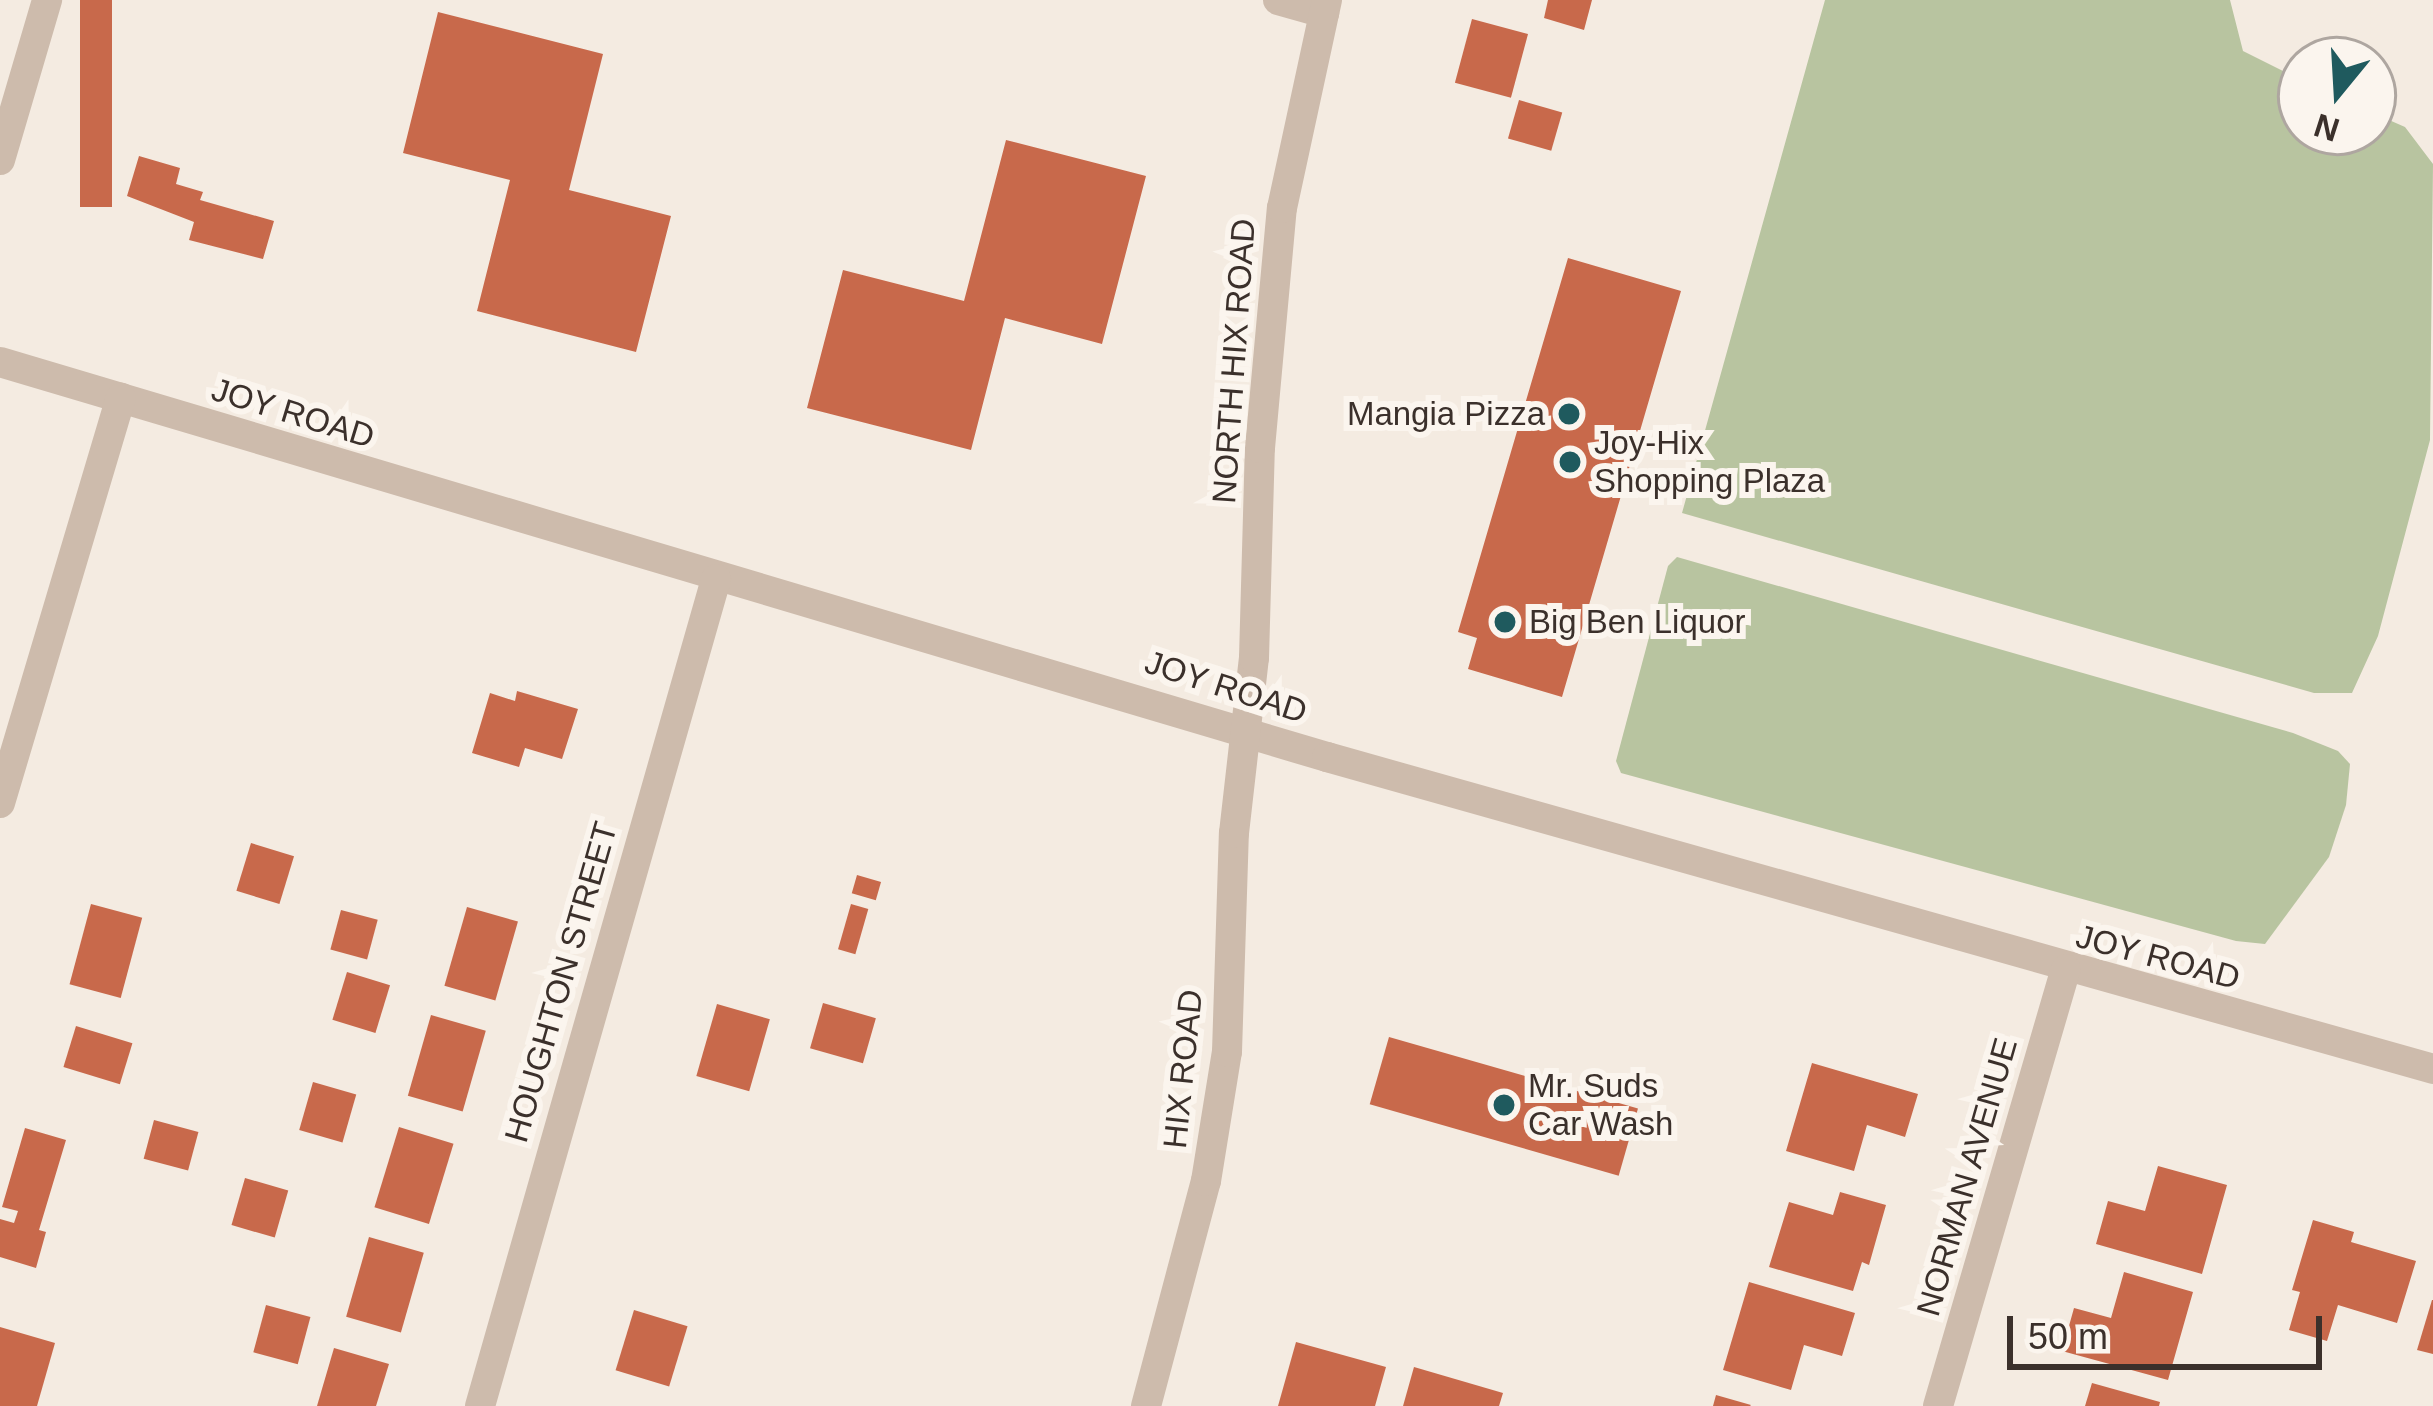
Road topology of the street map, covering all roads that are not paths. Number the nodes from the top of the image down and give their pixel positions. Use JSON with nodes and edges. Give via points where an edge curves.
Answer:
{"nodes":[{"id":1,"x":47,"y":0,"type":"edge"},
{"id":2,"x":1278,"y":0,"type":"edge"},
{"id":3,"x":1325,"y":7,"type":"edge"},
{"id":4,"x":0,"y":160,"type":"edge"},
{"id":5,"x":0,"y":362,"type":"edge"},
{"id":6,"x":121,"y":398,"type":"junction"},
{"id":7,"x":716,"y":579,"type":"junction"},
{"id":8,"x":1245,"y":733,"type":"junction"},
{"id":9,"x":0,"y":803,"type":"edge"},
{"id":10,"x":2066,"y":969,"type":"junction"},
{"id":11,"x":2433,"y":1069,"type":"edge"},
{"id":12,"x":480,"y":1406,"type":"edge"},
{"id":13,"x":1146,"y":1406,"type":"edge"},
{"id":14,"x":1939,"y":1406,"type":"edge"}],
"edges":[{"from":1,"to":4,"type":"street"},
{"from":2,"to":3,"type":"street"},
{"from":3,"to":8,"type":"street","name":"NORTH HIX ROAD","via":[[1282,208]]},
{"from":5,"to":6,"type":"street","name":"JOY ROAD"},
{"from":6,"to":7,"type":"street","name":"JOY ROAD"},
{"from":6,"to":9,"type":"street"},
{"from":7,"to":8,"type":"street","name":"JOY ROAD"},
{"from":7,"to":12,"type":"street","name":"HOUGHTON STREET"},
{"from":8,"to":10,"type":"street","name":"JOY ROAD"},
{"from":8,"to":13,"type":"street","name":"HIX ROAD","via":[[1227,1052],[1206,1181]]},
{"from":10,"to":11,"type":"street","name":"JOY ROAD"},
{"from":10,"to":14,"type":"street","name":"NORMAN AVENUE"}]}
